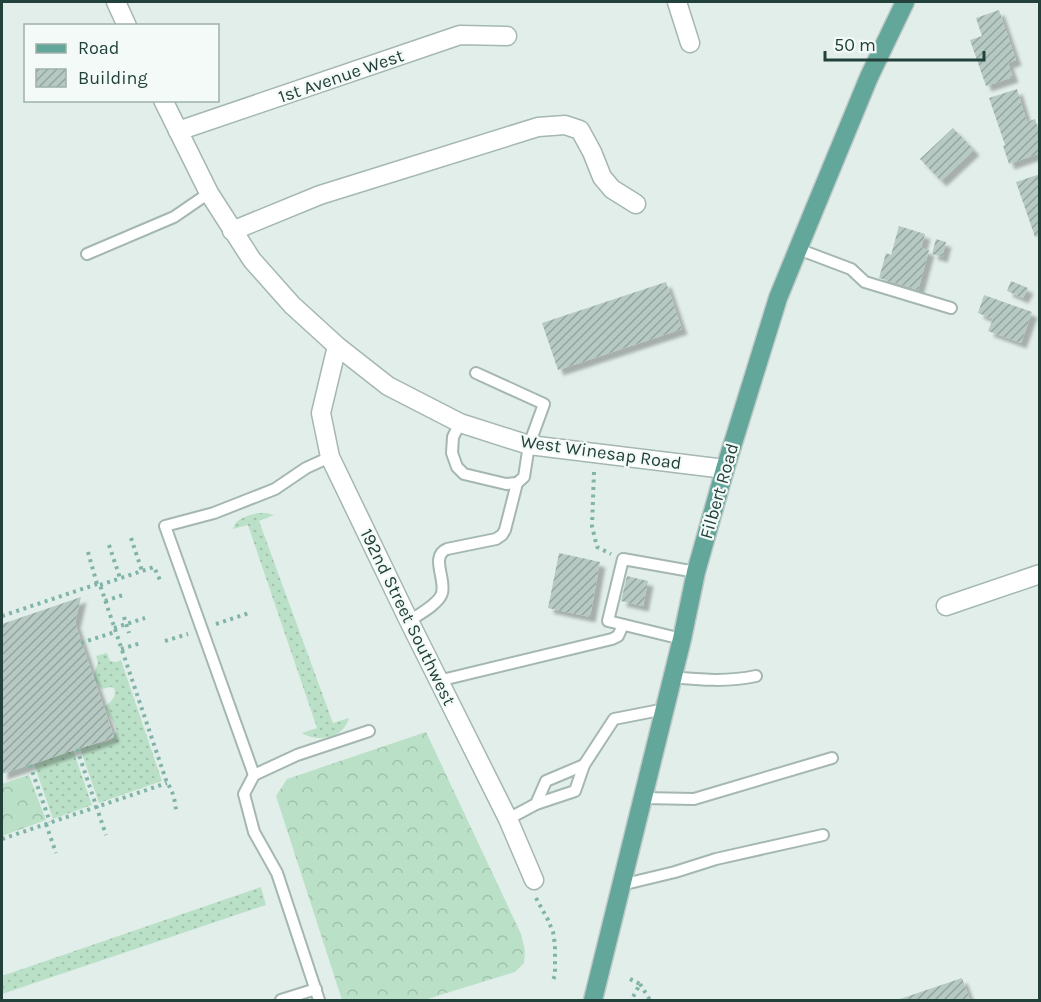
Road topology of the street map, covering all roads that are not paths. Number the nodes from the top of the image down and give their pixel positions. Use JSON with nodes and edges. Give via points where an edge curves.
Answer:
{"nodes":[{"id":1,"x":116,"y":2,"type":"edge"},
{"id":2,"x":677,"y":2,"type":"edge"},
{"id":3,"x":906,"y":2,"type":"edge"},
{"id":4,"x":127,"y":24,"type":"edge"},
{"id":5,"x":507,"y":36,"type":"dead end"},
{"id":6,"x":690,"y":43,"type":"dead end"},
{"id":7,"x":164,"y":102,"type":"edge"},
{"id":8,"x":178,"y":131,"type":"junction"},
{"id":9,"x":209,"y":193,"type":"junction"},
{"id":10,"x":636,"y":204,"type":"dead end"},
{"id":11,"x":232,"y":231,"type":"junction"},
{"id":12,"x":798,"y":249,"type":"junction"},
{"id":13,"x":87,"y":254,"type":"dead end"},
{"id":14,"x":951,"y":308,"type":"dead end"},
{"id":15,"x":337,"y":346,"type":"junction"},
{"id":16,"x":476,"y":373,"type":"dead end"},
{"id":17,"x":460,"y":423,"type":"junction"},
{"id":18,"x":529,"y":446,"type":"junction"},
{"id":19,"x":330,"y":457,"type":"junction"},
{"id":20,"x":725,"y":469,"type":"junction"},
{"id":21,"x":518,"y":483,"type":"junction"},
{"id":22,"x":696,"y":572,"type":"junction"},
{"id":23,"x":1040,"y":574,"type":"edge"},
{"id":24,"x":946,"y":606,"type":"dead end"},
{"id":25,"x":409,"y":621,"type":"junction"},
{"id":26,"x":623,"y":625,"type":"junction"},
{"id":27,"x":682,"y":639,"type":"junction"},
{"id":28,"x":756,"y":676,"type":"dead end"},
{"id":29,"x":672,"y":677,"type":"junction"},
{"id":30,"x":438,"y":681,"type":"junction"},
{"id":31,"x":665,"y":709,"type":"junction"},
{"id":32,"x":369,"y":731,"type":"dead end"},
{"id":33,"x":832,"y":759,"type":"dead end"},
{"id":34,"x":584,"y":765,"type":"junction"},
{"id":35,"x":254,"y":775,"type":"junction"},
{"id":36,"x":643,"y":798,"type":"junction"},
{"id":37,"x":536,"y":804,"type":"junction"},
{"id":38,"x":508,"y":819,"type":"junction"},
{"id":39,"x":823,"y":834,"type":"dead end"},
{"id":40,"x":534,"y":880,"type":"road end"},
{"id":41,"x":621,"y":885,"type":"junction"},
{"id":42,"x":316,"y":989,"type":"junction"},
{"id":43,"x":281,"y":1000,"type":"edge"},
{"id":44,"x":320,"y":1000,"type":"edge"},
{"id":45,"x":593,"y":1000,"type":"edge"}],
"edges":[{"from":1,"to":4,"type":"street"},
{"from":2,"to":6,"type":"street"},
{"from":3,"to":12,"type":"main road","name":"Filbert Road","via":[[869,77]]},
{"from":5,"to":8,"type":"street","name":"1st Avenue West","via":[[460,35]]},
{"from":7,"to":8,"type":"street","name":"West Winesap Road"},
{"from":8,"to":9,"type":"street","name":"West Winesap Road"},
{"from":9,"to":11,"type":"street","name":"West Winesap Road"},
{"from":9,"to":13,"type":"lane","via":[[174,217]]},
{"from":10,"to":11,"type":"street","via":[[612,189],[602,177],[580,130],[565,125],[538,127],[320,195]]},
{"from":11,"to":15,"type":"street","name":"West Winesap Road","via":[[292,305]]},
{"from":12,"to":14,"type":"lane","via":[[851,269],[865,282]]},
{"from":12,"to":20,"type":"main road","name":"Filbert Road","via":[[778,298]]},
{"from":15,"to":17,"type":"street","name":"West Winesap Road","via":[[388,386]]},
{"from":15,"to":19,"type":"street","name":"192nd Street Southwest","via":[[321,413]]},
{"from":16,"to":18,"type":"lane","via":[[544,404]]},
{"from":17,"to":18,"type":"street","name":"West Winesap Road"},
{"from":17,"to":21,"type":"lane","via":[[453,437],[452,453],[457,467],[464,474]]},
{"from":18,"to":20,"type":"street","name":"West Winesap Road"},
{"from":18,"to":21,"type":"lane","via":[[524,477]]},
{"from":19,"to":25,"type":"street","name":"192nd Street Southwest"},
{"from":19,"to":35,"type":"lane","via":[[275,489],[214,513],[165,526]]},
{"from":20,"to":22,"type":"main road","name":"Filbert Road"},
{"from":21,"to":25,"type":"lane","via":[[502,536],[442,551],[442,593]]},
{"from":22,"to":26,"type":"lane","via":[[623,559],[608,621]]},
{"from":22,"to":27,"type":"main road","name":"Filbert Road"},
{"from":23,"to":24,"type":"street"},
{"from":25,"to":30,"type":"street","name":"192nd Street Southwest"},
{"from":26,"to":27,"type":"lane"},
{"from":26,"to":30,"type":"lane","via":[[612,639]]},
{"from":27,"to":29,"type":"main road","name":"Filbert Road"},
{"from":28,"to":29,"type":"lane","via":[[710,681]]},
{"from":29,"to":31,"type":"main road","name":"Filbert Road"},
{"from":30,"to":38,"type":"street","name":"192nd Street Southwest"},
{"from":31,"to":34,"type":"lane","via":[[614,719]]},
{"from":31,"to":36,"type":"main road","name":"Filbert Road"},
{"from":32,"to":35,"type":"lane","via":[[297,755]]},
{"from":33,"to":36,"type":"lane","via":[[694,799]]},
{"from":34,"to":37,"type":"lane","via":[[546,782]]},
{"from":34,"to":37,"type":"lane","via":[[575,791]]},
{"from":35,"to":42,"type":"lane","via":[[244,794],[254,832],[277,873]]},
{"from":36,"to":41,"type":"main road","name":"Filbert Road"},
{"from":37,"to":38,"type":"lane"},
{"from":38,"to":40,"type":"street","name":"192nd Street Southwest"},
{"from":39,"to":41,"type":"lane"},
{"from":41,"to":45,"type":"main road","name":"Filbert Road"},
{"from":42,"to":43,"type":"lane"},
{"from":42,"to":44,"type":"lane"}]}
